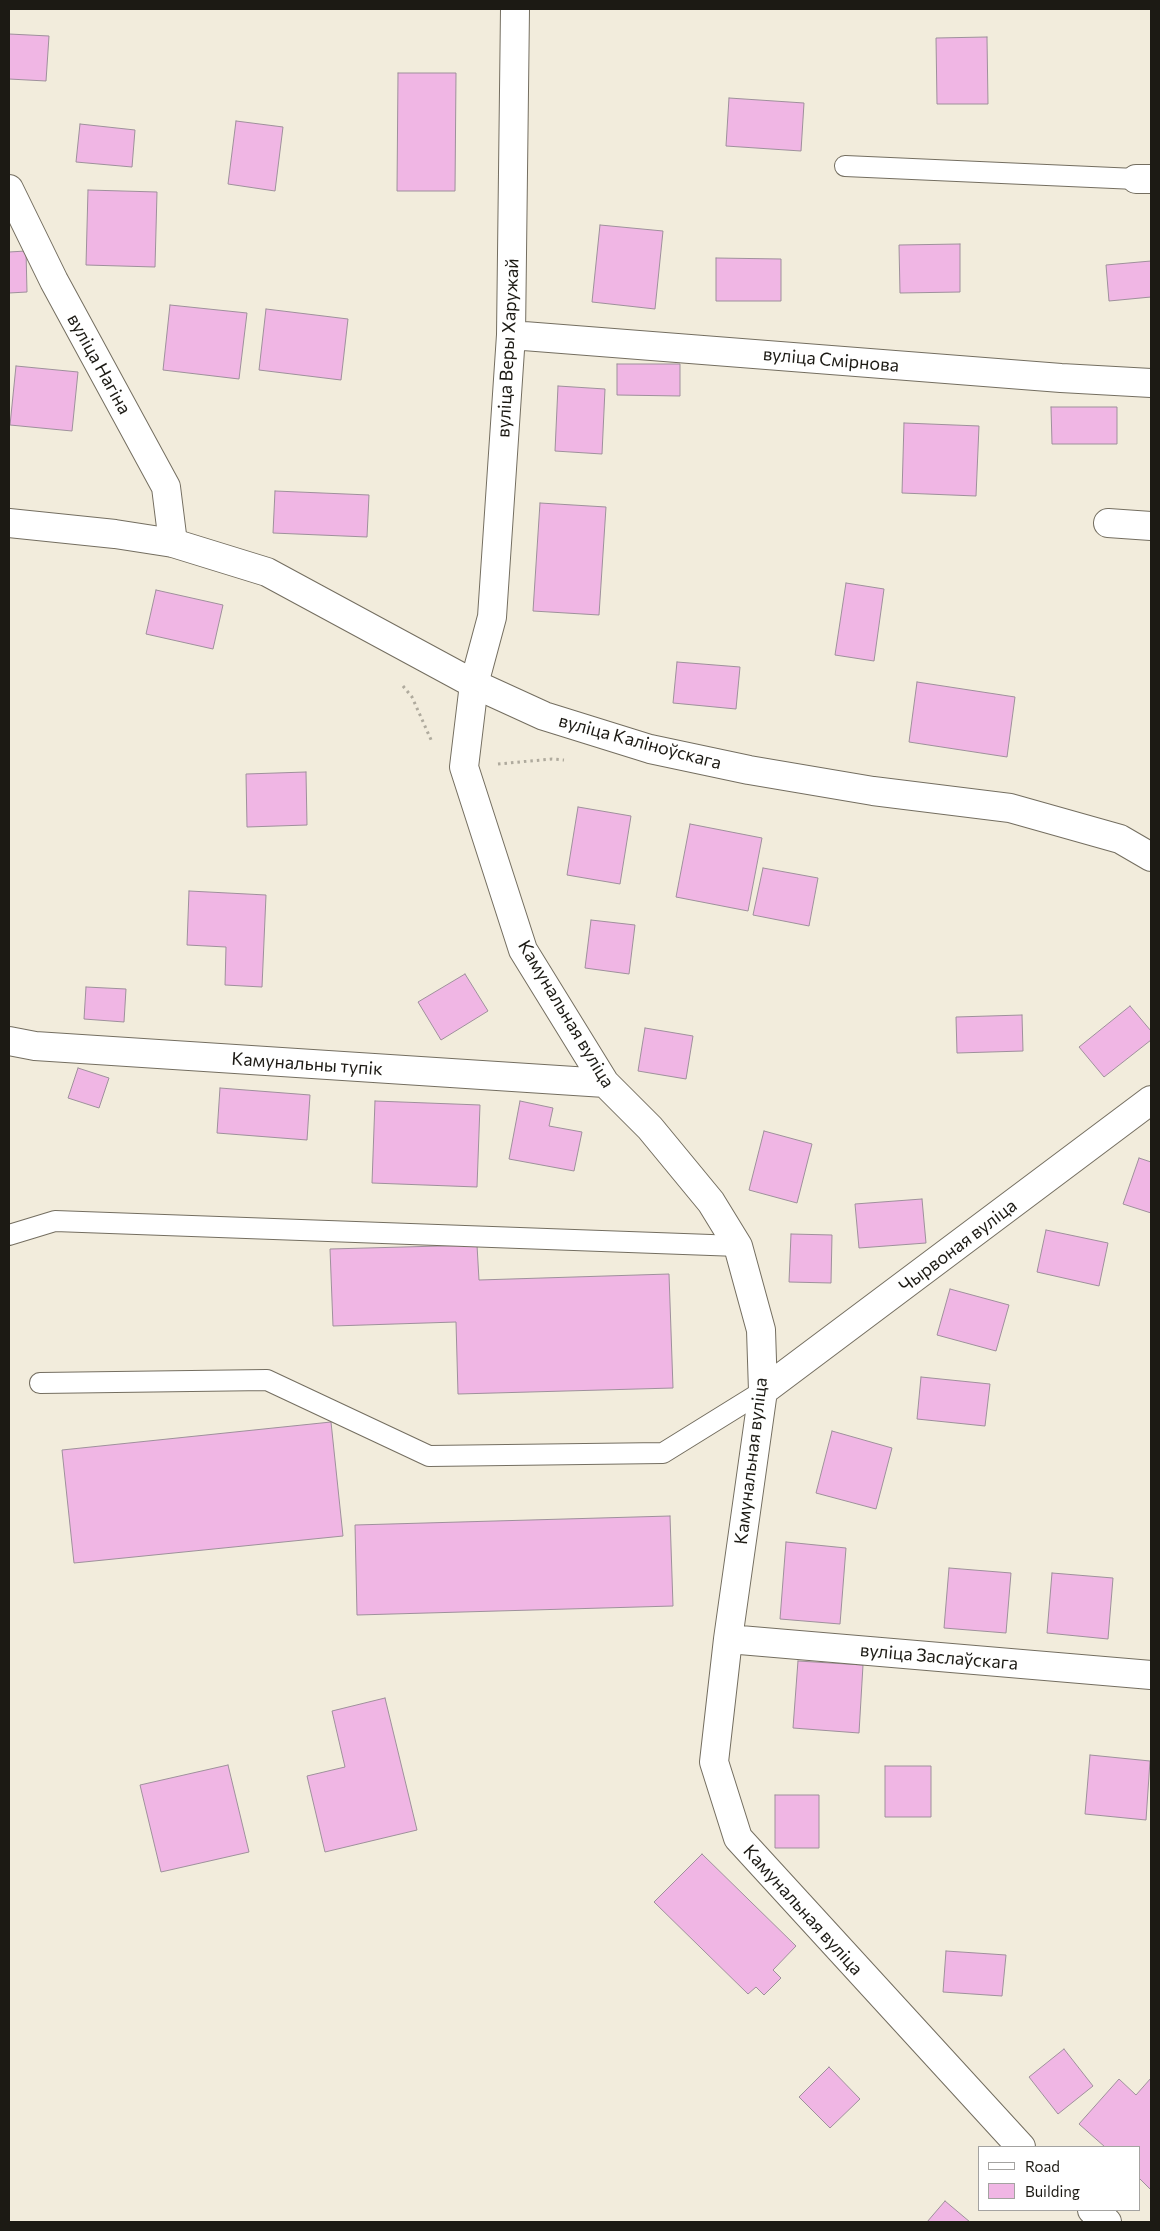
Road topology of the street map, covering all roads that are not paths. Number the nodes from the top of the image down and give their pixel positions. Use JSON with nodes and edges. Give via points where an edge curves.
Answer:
{"nodes":[{"id":1,"x":515,"y":9,"type":"edge"},
{"id":2,"x":845,"y":166,"type":"dead end"},
{"id":3,"x":1144,"y":179,"type":"edge"},
{"id":4,"x":9,"y":189,"type":"edge"},
{"id":5,"x":511,"y":335,"type":"junction"},
{"id":6,"x":1151,"y":383,"type":"edge"},
{"id":7,"x":9,"y":523,"type":"edge"},
{"id":8,"x":1108,"y":523,"type":"dead end"},
{"id":9,"x":1151,"y":526,"type":"edge"},
{"id":10,"x":173,"y":543,"type":"junction"},
{"id":11,"x":474,"y":684,"type":"junction"},
{"id":12,"x":1151,"y":857,"type":"edge"},
{"id":13,"x":9,"y":1040,"type":"edge"},
{"id":14,"x":605,"y":1083,"type":"junction"},
{"id":15,"x":1151,"y":1100,"type":"edge"},
{"id":16,"x":9,"y":1235,"type":"edge"},
{"id":17,"x":738,"y":1246,"type":"junction"},
{"id":18,"x":40,"y":1383,"type":"dead end"},
{"id":19,"x":763,"y":1391,"type":"junction"},
{"id":20,"x":728,"y":1639,"type":"junction"},
{"id":21,"x":1151,"y":1675,"type":"edge"},
{"id":22,"x":1020,"y":2146,"type":"edge"},
{"id":23,"x":1093,"y":2211,"type":"edge"},
{"id":24,"x":1107,"y":2222,"type":"edge"}],
"edges":[{"from":1,"to":5,"type":"street","name":"вуліца Веры Харужай"},
{"from":2,"to":3,"type":"lane"},
{"from":4,"to":10,"type":"street","name":"вуліца Нагіна","via":[[54,281],[166,487]]},
{"from":5,"to":6,"type":"street","name":"вуліца Смірнова"},
{"from":5,"to":11,"type":"street","name":"вуліца Веры Харужай","via":[[492,617]]},
{"from":7,"to":10,"type":"street","name":"вуліца Каліноўскага"},
{"from":8,"to":9,"type":"street"},
{"from":10,"to":11,"type":"street","name":"вуліца Каліноўскага","via":[[267,572]]},
{"from":11,"to":12,"type":"street","name":"вуліца Каліноўскага","via":[[544,716],[650,748],[749,770],[873,791],[1010,808],[1120,839]]},
{"from":11,"to":14,"type":"street","name":"Камунальная вуліца","via":[[464,767],[517,932],[523,950]]},
{"from":13,"to":14,"type":"street","name":"Камунальны тупік","via":[[35,1046]]},
{"from":14,"to":17,"type":"street","name":"Камунальная вуліца","via":[[650,1128],[699,1187]]},
{"from":15,"to":19,"type":"street","name":"Чырвоная вуліца"},
{"from":16,"to":17,"type":"lane","via":[[55,1221]]},
{"from":17,"to":19,"type":"street","name":"Камунальная вуліца","via":[[761,1330]]},
{"from":18,"to":19,"type":"lane","via":[[267,1380],[430,1456],[663,1453]]},
{"from":19,"to":20,"type":"street","name":"Камунальная вуліца"},
{"from":20,"to":21,"type":"street","name":"вуліца Заслаўскага"},
{"from":20,"to":22,"type":"street","name":"Камунальная вуліца","via":[[714,1762],[738,1838]]},
{"from":23,"to":24,"type":"street"}]}
